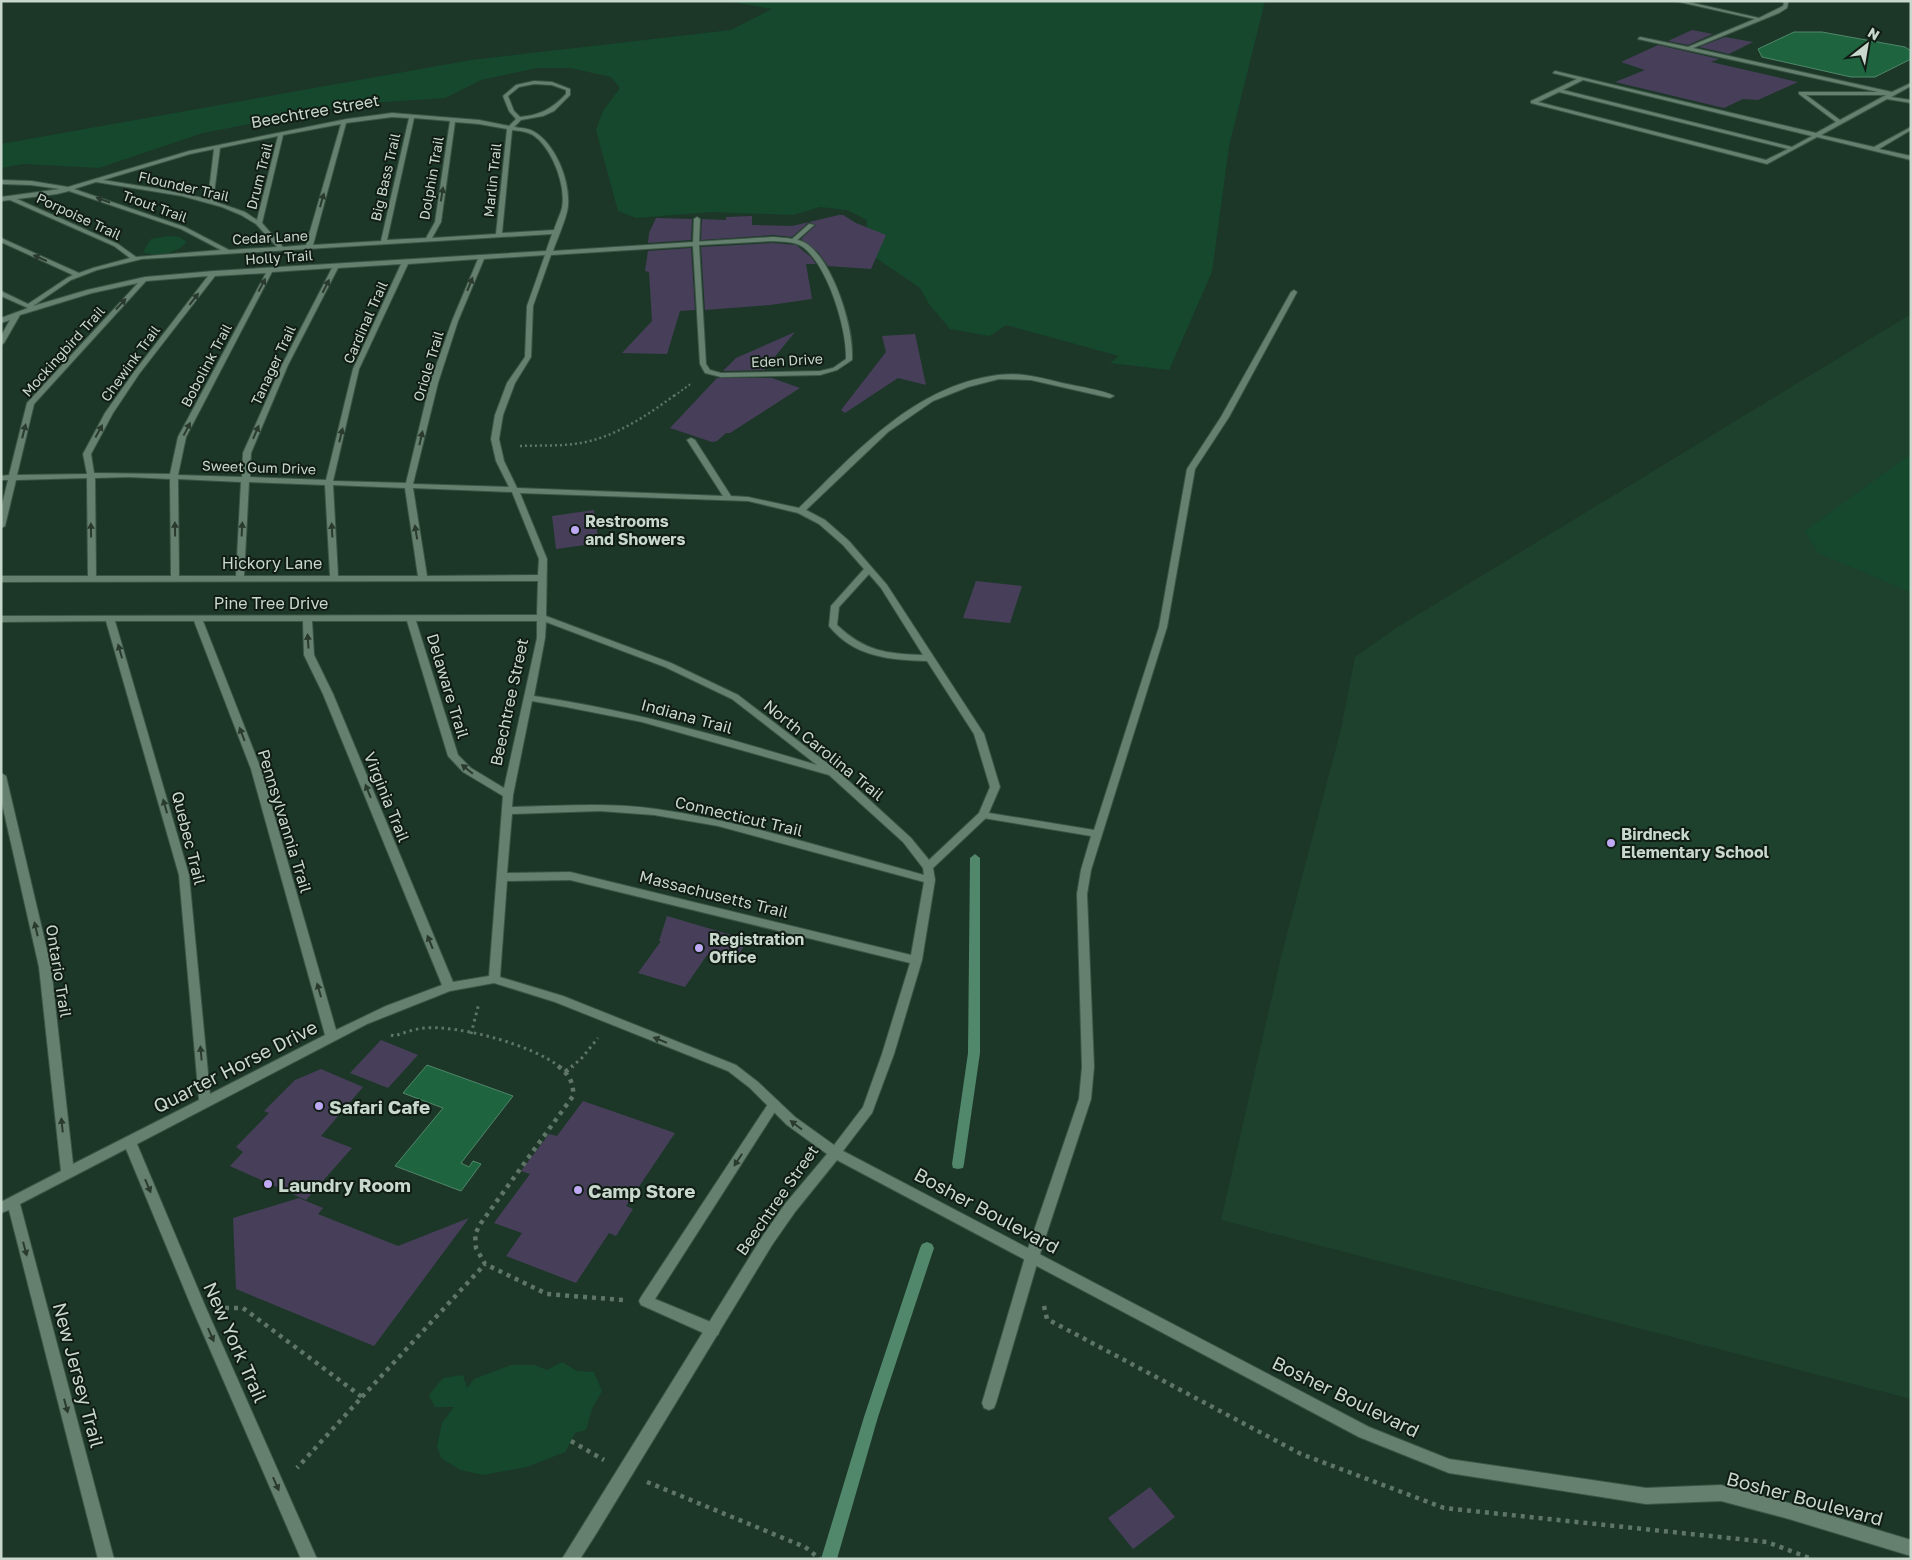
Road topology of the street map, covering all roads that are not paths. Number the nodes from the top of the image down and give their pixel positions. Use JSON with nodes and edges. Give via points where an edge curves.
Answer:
{"nodes":[{"id":1,"x":1677,"y":1,"type":"edge"},
{"id":2,"x":1784,"y":1,"type":"edge"},
{"id":3,"x":1759,"y":19,"type":"junction"},
{"id":4,"x":1640,"y":38,"type":"dead end"},
{"id":5,"x":1688,"y":49,"type":"junction"},
{"id":6,"x":1555,"y":72,"type":"dead end"},
{"id":7,"x":1582,"y":79,"type":"junction"},
{"id":8,"x":1911,"y":84,"type":"edge"},
{"id":9,"x":1558,"y":90,"type":"junction"},
{"id":10,"x":1892,"y":94,"type":"junction"},
{"id":11,"x":1886,"y":97,"type":"junction"},
{"id":12,"x":1911,"y":102,"type":"edge"},
{"id":13,"x":412,"y":117,"type":"junction"},
{"id":14,"x":519,"y":119,"type":"junction"},
{"id":15,"x":453,"y":120,"type":"junction"},
{"id":16,"x":344,"y":122,"type":"junction"},
{"id":17,"x":1839,"y":122,"type":"junction"},
{"id":18,"x":510,"y":128,"type":"junction"},
{"id":19,"x":1911,"y":128,"type":"edge"},
{"id":20,"x":280,"y":134,"type":"junction"},
{"id":21,"x":1816,"y":135,"type":"junction"},
{"id":22,"x":216,"y":147,"type":"junction"},
{"id":23,"x":1791,"y":148,"type":"junction"},
{"id":24,"x":1875,"y":149,"type":"junction"},
{"id":25,"x":1911,"y":158,"type":"edge"},
{"id":26,"x":97,"y":180,"type":"junction"},
{"id":27,"x":1,"y":182,"type":"edge"},
{"id":28,"x":70,"y":189,"type":"junction"},
{"id":29,"x":10,"y":198,"type":"junction"},
{"id":30,"x":1,"y":199,"type":"edge"},
{"id":31,"x":210,"y":203,"type":"junction"},
{"id":32,"x":696,"y":219,"type":"dead end"},
{"id":33,"x":258,"y":224,"type":"junction"},
{"id":34,"x":811,"y":225,"type":"dead end"},
{"id":35,"x":556,"y":232,"type":"junction"},
{"id":36,"x":499,"y":236,"type":"junction"},
{"id":37,"x":1,"y":240,"type":"edge"},
{"id":38,"x":428,"y":240,"type":"junction"},
{"id":39,"x":793,"y":241,"type":"junction"},
{"id":40,"x":383,"y":243,"type":"junction"},
{"id":41,"x":696,"y":244,"type":"junction"},
{"id":42,"x":309,"y":247,"type":"junction"},
{"id":43,"x":282,"y":249,"type":"junction"},
{"id":44,"x":228,"y":252,"type":"junction"},
{"id":45,"x":548,"y":252,"type":"junction"},
{"id":46,"x":482,"y":256,"type":"junction"},
{"id":47,"x":135,"y":259,"type":"junction"},
{"id":48,"x":406,"y":261,"type":"junction"},
{"id":49,"x":336,"y":266,"type":"junction"},
{"id":50,"x":270,"y":270,"type":"junction"},
{"id":51,"x":214,"y":274,"type":"junction"},
{"id":52,"x":78,"y":275,"type":"junction"},
{"id":53,"x":144,"y":279,"type":"junction"},
{"id":54,"x":1294,"y":292,"type":"dead end"},
{"id":55,"x":1,"y":293,"type":"edge"},
{"id":56,"x":28,"y":306,"type":"junction"},
{"id":57,"x":16,"y":314,"type":"junction"},
{"id":58,"x":1,"y":321,"type":"edge"},
{"id":59,"x":1,"y":343,"type":"edge"},
{"id":60,"x":1110,"y":396,"type":"dead end"},
{"id":61,"x":691,"y":440,"type":"dead end"},
{"id":62,"x":90,"y":476,"type":"junction"},
{"id":63,"x":174,"y":476,"type":"junction"},
{"id":64,"x":1,"y":478,"type":"edge"},
{"id":65,"x":12,"y":478,"type":"junction"},
{"id":66,"x":245,"y":479,"type":"junction"},
{"id":67,"x":329,"y":482,"type":"junction"},
{"id":68,"x":410,"y":486,"type":"junction"},
{"id":69,"x":515,"y":490,"type":"junction"},
{"id":70,"x":728,"y":498,"type":"junction"},
{"id":71,"x":801,"y":511,"type":"junction"},
{"id":72,"x":1,"y":526,"type":"edge"},
{"id":73,"x":868,"y":569,"type":"junction"},
{"id":74,"x":1,"y":578,"type":"edge"},
{"id":75,"x":92,"y":578,"type":"junction"},
{"id":76,"x":175,"y":578,"type":"junction"},
{"id":77,"x":240,"y":578,"type":"junction"},
{"id":78,"x":334,"y":578,"type":"junction"},
{"id":79,"x":423,"y":578,"type":"junction"},
{"id":80,"x":543,"y":578,"type":"junction"},
{"id":81,"x":198,"y":618,"type":"junction"},
{"id":82,"x":306,"y":618,"type":"junction"},
{"id":83,"x":411,"y":618,"type":"junction"},
{"id":84,"x":542,"y":618,"type":"junction"},
{"id":85,"x":1,"y":619,"type":"edge"},
{"id":86,"x":110,"y":619,"type":"junction"},
{"id":87,"x":930,"y":658,"type":"junction"},
{"id":88,"x":528,"y":698,"type":"junction"},
{"id":89,"x":836,"y":774,"type":"junction"},
{"id":90,"x":1,"y":776,"type":"edge"},
{"id":91,"x":508,"y":796,"type":"junction"},
{"id":92,"x":507,"y":811,"type":"junction"},
{"id":93,"x":983,"y":815,"type":"junction"},
{"id":94,"x":1098,"y":834,"type":"junction"},
{"id":95,"x":928,"y":867,"type":"junction"},
{"id":96,"x":502,"y":877,"type":"junction"},
{"id":97,"x":930,"y":880,"type":"junction"},
{"id":98,"x":916,"y":960,"type":"junction"},
{"id":99,"x":494,"y":980,"type":"junction"},
{"id":100,"x":448,"y":987,"type":"junction"},
{"id":101,"x":332,"y":1037,"type":"junction"},
{"id":102,"x":205,"y":1102,"type":"junction"},
{"id":103,"x":774,"y":1104,"type":"junction"},
{"id":104,"x":129,"y":1141,"type":"junction"},
{"id":105,"x":835,"y":1153,"type":"junction"},
{"id":106,"x":68,"y":1173,"type":"junction"},
{"id":107,"x":7,"y":1205,"type":"edge"},
{"id":108,"x":1032,"y":1257,"type":"junction"},
{"id":109,"x":713,"y":1330,"type":"junction"},
{"id":110,"x":989,"y":1403,"type":"dead end"},
{"id":111,"x":1911,"y":1548,"type":"edge"},
{"id":112,"x":106,"y":1559,"type":"edge"},
{"id":113,"x":309,"y":1559,"type":"edge"},
{"id":114,"x":570,"y":1559,"type":"edge"}],
"edges":[{"from":1,"to":3,"type":"street"},
{"from":2,"to":3,"type":"street","via":[[1785,7]]},
{"from":3,"to":5,"type":"street"},
{"from":4,"to":5,"type":"street"},
{"from":5,"to":10,"type":"street"},
{"from":6,"to":7,"type":"street"},
{"from":7,"to":9,"type":"street"},
{"from":7,"to":21,"type":"street"},
{"from":8,"to":10,"type":"street"},
{"from":9,"to":23,"type":"street"},
{"from":9,"to":23,"type":"street","via":[[1533,102],[1766,162]]},
{"from":10,"to":11,"type":"street"},
{"from":10,"to":17,"type":"street","via":[[1801,93]]},
{"from":11,"to":12,"type":"street"},
{"from":11,"to":17,"type":"street"},
{"from":13,"to":15,"type":"street","name":"Beechtree Street"},
{"from":13,"to":16,"type":"street","name":"Beechtree Street","via":[[385,116]]},
{"from":13,"to":40,"type":"street","name":"Big Bass Trail"},
{"from":14,"to":14,"type":"street","via":[[504,96],[510,89],[534,82],[568,89],[568,94],[556,109]]},
{"from":14,"to":18,"type":"street"},
{"from":15,"to":18,"type":"street","name":"Beechtree Street"},
{"from":38,"to":15,"type":"street","name":"Dolphin Trail","one_way":true,"via":[[438,222]]},
{"from":16,"to":20,"type":"street","name":"Beechtree Street"},
{"from":42,"to":16,"type":"street","one_way":true},
{"from":17,"to":21,"type":"street"},
{"from":18,"to":35,"type":"street","name":"Beechtree Street","via":[[540,138],[557,162],[563,180],[565,207]]},
{"from":18,"to":36,"type":"street","name":"Marlin Trail"},
{"from":19,"to":24,"type":"street"},
{"from":20,"to":22,"type":"street","name":"Beechtree Street"},
{"from":20,"to":33,"type":"street","name":"Drum Trail"},
{"from":21,"to":23,"type":"street"},
{"from":21,"to":24,"type":"street"},
{"from":22,"to":26,"type":"street","name":"Beechtree Street"},
{"from":22,"to":31,"type":"street"},
{"from":24,"to":25,"type":"street"},
{"from":26,"to":28,"type":"street","name":"Beechtree Street"},
{"from":26,"to":31,"type":"street","name":"Flounder Trail"},
{"from":27,"to":28,"type":"street","name":"Trout Trail"},
{"from":28,"to":29,"type":"street","name":"Beechtree Street"},
{"from":44,"to":28,"type":"street","name":"Trout Trail","one_way":true,"via":[[182,228]]},
{"from":29,"to":30,"type":"street","name":"Beechtree Street"},
{"from":29,"to":47,"type":"street","name":"Porpoise Trail","via":[[116,245]]},
{"from":31,"to":33,"type":"street","name":"Flounder Trail","via":[[234,210]]},
{"from":32,"to":41,"type":"street"},
{"from":33,"to":43,"type":"street","name":"Flounder Trail"},
{"from":34,"to":39,"type":"street"},
{"from":35,"to":36,"type":"street","name":"Cedar Lane"},
{"from":35,"to":45,"type":"street","name":"Beechtree Street"},
{"from":36,"to":38,"type":"street","name":"Cedar Lane"},
{"from":52,"to":37,"type":"street","one_way":true},
{"from":38,"to":40,"type":"street","name":"Cedar Lane"},
{"from":39,"to":41,"type":"street","name":"Eden Drive","via":[[773,239]]},
{"from":39,"to":41,"type":"street","name":"Eden Drive","via":[[804,245],[813,254],[831,282],[851,350],[849,360],[820,373],[720,375],[707,372],[703,364]]},
{"from":40,"to":42,"type":"street","name":"Cedar Lane"},
{"from":41,"to":45,"type":"street","name":"Eden Drive"},
{"from":42,"to":43,"type":"street","name":"Cedar Lane"},
{"from":43,"to":44,"type":"street","name":"Cedar Lane"},
{"from":44,"to":47,"type":"street","name":"Cedar Lane"},
{"from":45,"to":46,"type":"street","name":"Holly Trail"},
{"from":45,"to":69,"type":"street","name":"Beechtree Street","via":[[530,306],[528,357],[512,382],[494,439],[500,461]]},
{"from":46,"to":48,"type":"street","name":"Holly Trail"},
{"from":68,"to":46,"type":"street","name":"Oriole Trail","one_way":true,"via":[[434,383]]},
{"from":47,"to":52,"type":"street","name":"Cedar Lane"},
{"from":48,"to":49,"type":"street","name":"Holly Trail"},
{"from":67,"to":48,"type":"street","name":"Cardinal Trail","one_way":true,"via":[[356,369]]},
{"from":49,"to":50,"type":"street","name":"Holly Trail"},
{"from":66,"to":49,"type":"street","name":"Tanager Trail","one_way":true,"via":[[246,453],[284,365]]},
{"from":50,"to":51,"type":"street","name":"Holly Trail"},
{"from":63,"to":50,"type":"street","name":"Bobolink Trail","one_way":true,"via":[[182,438]]},
{"from":51,"to":53,"type":"street","name":"Holly Trail"},
{"from":62,"to":51,"type":"street","name":"Chewink Trail","one_way":true,"via":[[87,454],[109,413],[136,373]]},
{"from":52,"to":56,"type":"street","name":"Cedar Lane"},
{"from":53,"to":57,"type":"street","name":"Holly Trail","via":[[87,291]]},
{"from":65,"to":53,"type":"street","name":"Mockingbird Trail","one_way":true,"via":[[31,403]]},
{"from":54,"to":94,"type":"street","via":[[1225,417],[1191,469],[1163,627]]},
{"from":55,"to":56,"type":"street"},
{"from":56,"to":57,"type":"street","name":"Cedar Lane"},
{"from":57,"to":58,"type":"street","name":"Cedar Lane"},
{"from":57,"to":59,"type":"street"},
{"from":60,"to":71,"type":"street","via":[[1031,378],[999,377],[966,385],[930,399],[884,430]]},
{"from":61,"to":70,"type":"street"},
{"from":62,"to":63,"type":"street","name":"Sweet Gum Drive"},
{"from":62,"to":65,"type":"street","name":"Sweet Gum Drive"},
{"from":75,"to":62,"type":"street","name":"Chewink Trail","one_way":true},
{"from":63,"to":66,"type":"street","name":"Sweet Gum Drive"},
{"from":76,"to":63,"type":"street","name":"Bobolink Trail","one_way":true},
{"from":64,"to":65,"type":"street","name":"Sweet Gum Drive"},
{"from":65,"to":72,"type":"street","name":"Mockingbird Trail"},
{"from":66,"to":67,"type":"street","name":"Sweet Gum Drive"},
{"from":77,"to":66,"type":"street","name":"Tanager Trail","one_way":true},
{"from":67,"to":68,"type":"street","name":"Sweet Gum Drive"},
{"from":78,"to":67,"type":"street","one_way":true},
{"from":68,"to":69,"type":"street","name":"Sweet Gum Drive"},
{"from":79,"to":68,"type":"street","one_way":true},
{"from":69,"to":70,"type":"street","name":"Sweet Gum Drive"},
{"from":69,"to":80,"type":"street","name":"Beechtree Street","via":[[543,559]]},
{"from":70,"to":71,"type":"street","name":"Sweet Gum Drive","via":[[748,499]]},
{"from":71,"to":73,"type":"street","name":"Sweet Gum Drive","via":[[828,527]]},
{"from":73,"to":87,"type":"street","name":"Sweet Gum Drive","via":[[884,587]]},
{"from":73,"to":87,"type":"street","via":[[835,606],[833,626],[845,639],[862,649],[887,657]]},
{"from":74,"to":75,"type":"street","name":"Hickory Lane"},
{"from":75,"to":76,"type":"street","name":"Hickory Lane"},
{"from":76,"to":77,"type":"street","name":"Hickory Lane"},
{"from":77,"to":78,"type":"street","name":"Hickory Lane"},
{"from":78,"to":79,"type":"street","name":"Hickory Lane"},
{"from":79,"to":80,"type":"street","name":"Hickory Lane"},
{"from":80,"to":84,"type":"street","name":"Beechtree Street"},
{"from":81,"to":82,"type":"street","name":"Pine Tree Drive"},
{"from":81,"to":86,"type":"street","name":"Pine Tree Drive"},
{"from":101,"to":81,"type":"street","name":"Pennsylvannia Trail","one_way":true,"via":[[256,769]]},
{"from":82,"to":83,"type":"street","name":"Pine Tree Drive"},
{"from":100,"to":82,"type":"street","name":"Virginia Trail","one_way":true,"via":[[309,655]]},
{"from":83,"to":84,"type":"street","name":"Pine Tree Drive"},
{"from":91,"to":83,"type":"street","name":"Delaware Trail","one_way":true,"via":[[466,770],[453,756]]},
{"from":84,"to":88,"type":"street","name":"Beechtree Street"},
{"from":84,"to":89,"type":"street","name":"North Carolina Trail","via":[[668,665],[734,697]]},
{"from":85,"to":86,"type":"street","name":"Pine Tree Drive"},
{"from":102,"to":86,"type":"street","name":"Quebec Trail","one_way":true,"via":[[184,875]]},
{"from":87,"to":93,"type":"street","name":"Sweet Gum Drive","via":[[979,734],[995,787]]},
{"from":88,"to":89,"type":"street","name":"Indiana Trail","via":[[574,704],[692,730]]},
{"from":88,"to":91,"type":"street","name":"Beechtree Street"},
{"from":89,"to":95,"type":"street","name":"North Carolina Trail","via":[[907,840]]},
{"from":106,"to":90,"type":"street","name":"Ontario Trail","one_way":true,"via":[[45,967]]},
{"from":91,"to":92,"type":"street","name":"Beechtree Street"},
{"from":92,"to":96,"type":"street","name":"Beechtree Street"},
{"from":92,"to":97,"type":"street","name":"Connecticut Trail","via":[[600,808],[654,812],[718,823]]},
{"from":93,"to":94,"type":"street"},
{"from":93,"to":95,"type":"street"},
{"from":94,"to":108,"type":"street","via":[[1082,894],[1088,1067],[1085,1099]]},
{"from":95,"to":97,"type":"street","name":"North Carolina Trail"},
{"from":96,"to":98,"type":"street","name":"Massachusetts Trail","via":[[570,876]]},
{"from":96,"to":99,"type":"street","name":"Beechtree Street"},
{"from":97,"to":98,"type":"street","name":"North Carolina Trail"},
{"from":98,"to":105,"type":"street","name":"North Carolina Trail","via":[[868,1109]]},
{"from":99,"to":100,"type":"street","name":"Quarter Horse Drive"},
{"from":103,"to":99,"type":"street","name":"Beechtree Street","one_way":true,"via":[[732,1068],[559,999]]},
{"from":100,"to":101,"type":"street","name":"Quarter Horse Drive","via":[[390,1009]]},
{"from":101,"to":102,"type":"street","name":"Quarter Horse Drive"},
{"from":102,"to":104,"type":"street","name":"Quarter Horse Drive"},
{"from":105,"to":103,"type":"street","name":"Beechtree Street","one_way":true,"via":[[791,1121]]},
{"from":103,"to":109,"type":"street","one_way":true,"via":[[646,1301]]},
{"from":104,"to":106,"type":"street","name":"Quarter Horse Drive"},
{"from":104,"to":113,"type":"street","name":"New York Trail","one_way":true},
{"from":105,"to":108,"type":"street","name":"Bosher Boulevard"},
{"from":105,"to":109,"type":"street","name":"Beechtree Street","via":[[776,1228]]},
{"from":106,"to":107,"type":"street","name":"Quarter Horse Drive"},
{"from":107,"to":112,"type":"street","name":"New Jersey Trail","one_way":true},
{"from":108,"to":110,"type":"street"},
{"from":108,"to":111,"type":"street","name":"Bosher Boulevard","via":[[1364,1432],[1449,1466],[1646,1496],[1721,1494]]},
{"from":109,"to":114,"type":"street","name":"Beechtree Street"}]}
